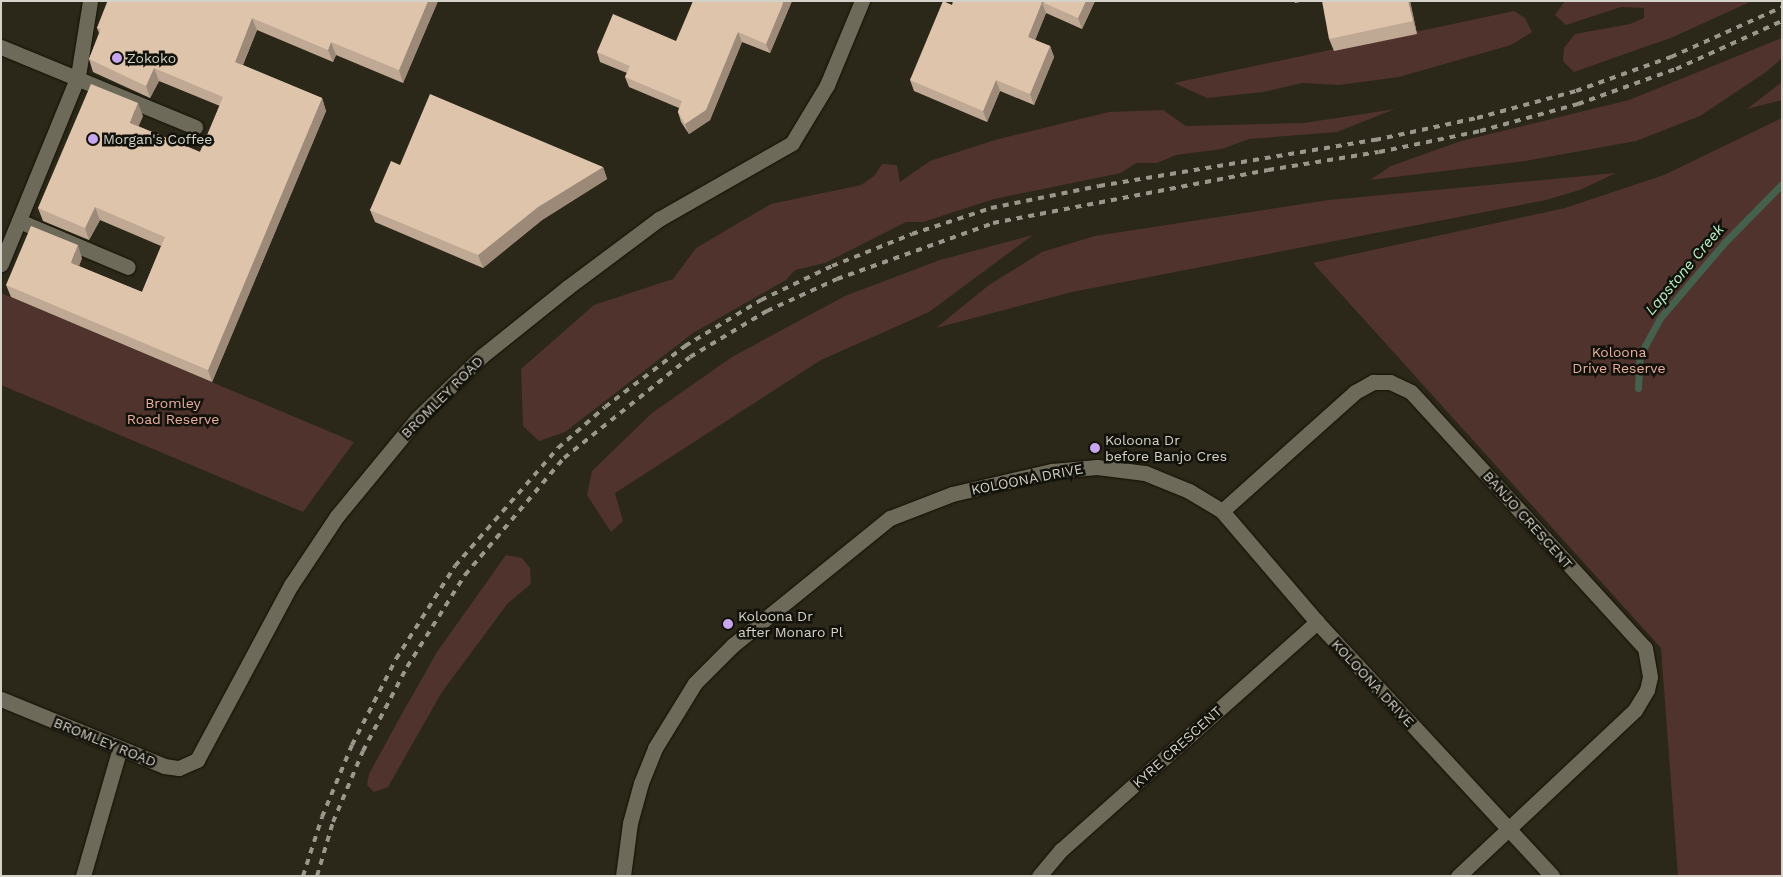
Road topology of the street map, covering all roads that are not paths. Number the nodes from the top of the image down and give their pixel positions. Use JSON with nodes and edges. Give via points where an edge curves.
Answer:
{"nodes":[{"id":1,"x":90,"y":1,"type":"edge"},
{"id":2,"x":862,"y":1,"type":"edge"},
{"id":3,"x":1,"y":47,"type":"edge"},
{"id":4,"x":78,"y":76,"type":"junction"},
{"id":5,"x":195,"y":127,"type":"dead end"},
{"id":6,"x":19,"y":221,"type":"junction"},
{"id":7,"x":1,"y":264,"type":"edge"},
{"id":8,"x":128,"y":267,"type":"dead end"},
{"id":9,"x":1222,"y":512,"type":"junction"},
{"id":10,"x":1317,"y":622,"type":"junction"},
{"id":11,"x":1,"y":699,"type":"edge"},
{"id":12,"x":120,"y":750,"type":"junction"},
{"id":13,"x":1508,"y":830,"type":"junction"},
{"id":14,"x":83,"y":876,"type":"edge"},
{"id":15,"x":624,"y":876,"type":"edge"},
{"id":16,"x":1039,"y":876,"type":"edge"},
{"id":17,"x":1458,"y":876,"type":"edge"},
{"id":18,"x":1552,"y":876,"type":"edge"}],
"edges":[{"from":1,"to":4,"type":"street"},
{"from":2,"to":12,"type":"street","name":"BROMLEY ROAD","via":[[827,85],[792,143],[659,219],[568,287],[482,356],[428,406],[398,440],[337,516],[291,585],[197,760],[172,768]]},
{"from":3,"to":4,"type":"street"},
{"from":4,"to":5,"type":"street"},
{"from":4,"to":6,"type":"street"},
{"from":6,"to":7,"type":"street"},
{"from":6,"to":8,"type":"street"},
{"from":9,"to":10,"type":"street","name":"KOLOONA DRIVE"},
{"from":9,"to":13,"type":"street","name":"BANJO CRESCENT","via":[[1355,392],[1373,382],[1390,382],[1410,392],[1422,404],[1634,635],[1649,657],[1650,677],[1642,702]]},
{"from":9,"to":15,"type":"street","name":"KOLOONA DRIVE","via":[[1189,491],[1145,473],[1096,466],[1058,470],[952,494],[890,518],[733,645],[695,683],[663,732],[640,783],[630,823]]},
{"from":10,"to":13,"type":"street","name":"KOLOONA DRIVE"},
{"from":10,"to":16,"type":"street","name":"KYRE CRESCENT","via":[[1061,850]]},
{"from":11,"to":12,"type":"street","name":"BROMLEY ROAD"},
{"from":12,"to":14,"type":"street"},
{"from":13,"to":17,"type":"street","name":"BANJO CRESCENT"},
{"from":13,"to":18,"type":"street","name":"KOLOONA DRIVE"}]}
